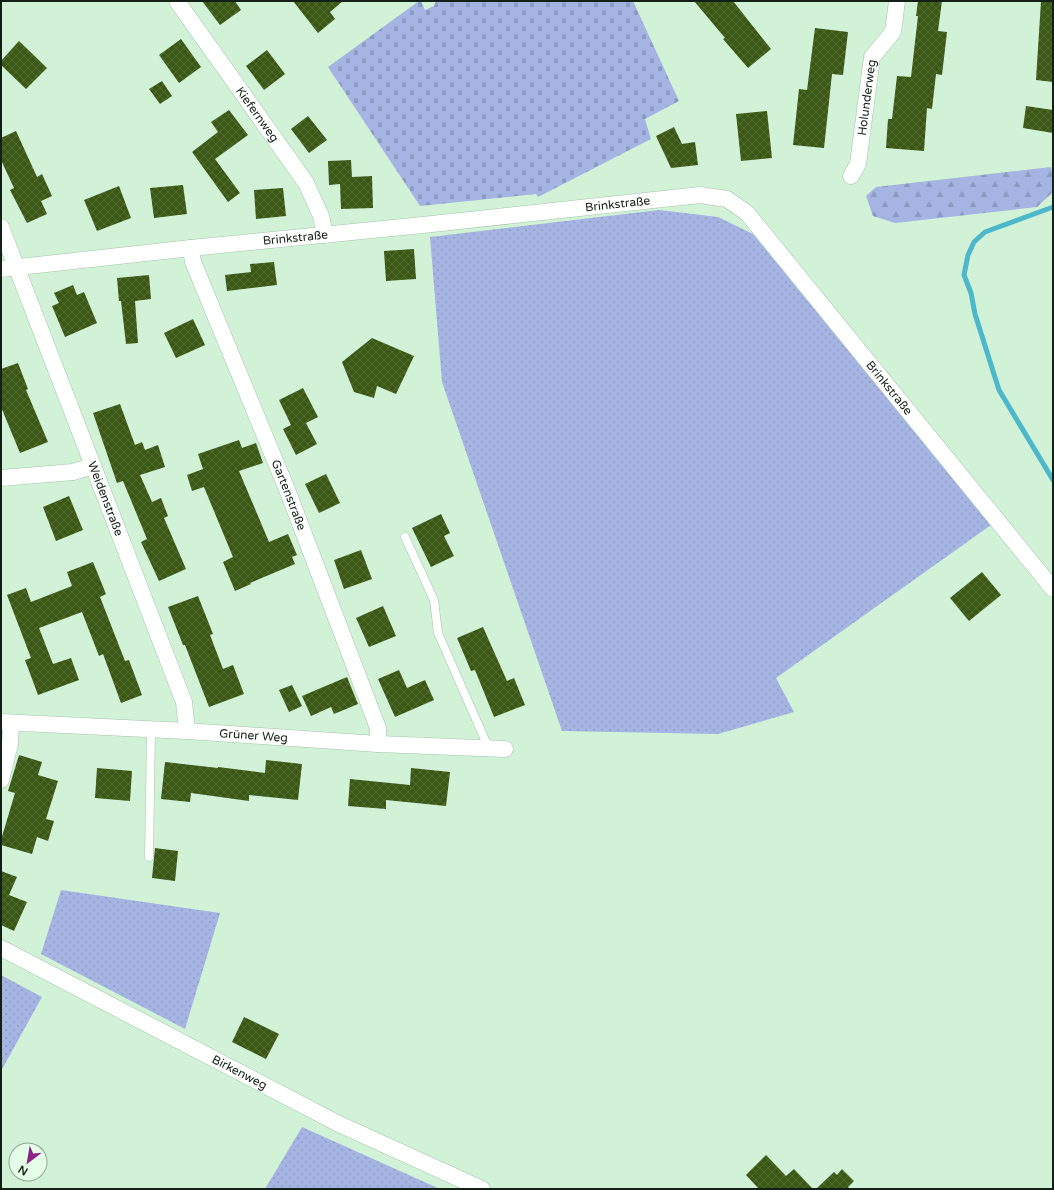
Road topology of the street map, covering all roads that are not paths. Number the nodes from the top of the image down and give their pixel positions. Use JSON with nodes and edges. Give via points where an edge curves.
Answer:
{"nodes":[{"id":1,"x":177,"y":1,"type":"edge"},
{"id":2,"x":897,"y":1,"type":"edge"},
{"id":3,"x":851,"y":176,"type":"dead end"},
{"id":4,"x":1,"y":227,"type":"edge"},
{"id":5,"x":325,"y":235,"type":"junction"},
{"id":6,"x":190,"y":248,"type":"junction"},
{"id":7,"x":9,"y":268,"type":"edge"},
{"id":8,"x":93,"y":466,"type":"junction"},
{"id":9,"x":1,"y":478,"type":"edge"},
{"id":10,"x":405,"y":537,"type":"dead end"},
{"id":11,"x":1053,"y":589,"type":"edge"},
{"id":12,"x":6,"y":722,"type":"edge"},
{"id":13,"x":151,"y":730,"type":"junction"},
{"id":14,"x":187,"y":731,"type":"junction"},
{"id":15,"x":378,"y":744,"type":"junction"},
{"id":16,"x":505,"y":749,"type":"dead end"},
{"id":17,"x":489,"y":750,"type":"junction"},
{"id":18,"x":1,"y":780,"type":"edge"},
{"id":19,"x":149,"y":857,"type":"dead end"},
{"id":20,"x":1,"y":948,"type":"edge"},
{"id":21,"x":482,"y":1189,"type":"edge"}],
"edges":[{"from":1,"to":5,"type":"street","name":"Kiefernweg","via":[[306,183],[321,216]]},
{"from":2,"to":3,"type":"street","name":"Holunderweg","via":[[893,32],[872,57],[858,164]]},
{"from":4,"to":7,"type":"street","name":"Weidenstraße"},
{"from":5,"to":6,"type":"street","name":"Brinkstraße"},
{"from":5,"to":11,"type":"street","name":"Brinkstraße","via":[[700,195],[727,199],[747,213]]},
{"from":6,"to":7,"type":"street","name":"Brinkstraße"},
{"from":6,"to":15,"type":"street","name":"Gartenstraße","via":[[193,262],[288,492],[378,728]]},
{"from":7,"to":8,"type":"street","name":"Weidenstraße"},
{"from":8,"to":9,"type":"street","via":[[73,472]]},
{"from":8,"to":14,"type":"street","name":"Weidenstraße","via":[[184,702]]},
{"from":10,"to":17,"type":"lane","via":[[434,600],[438,633]]},
{"from":12,"to":13,"type":"street","name":"Grüner Weg"},
{"from":12,"to":18,"type":"street","via":[[10,744]]},
{"from":13,"to":14,"type":"street","name":"Grüner Weg"},
{"from":13,"to":19,"type":"lane"},
{"from":14,"to":15,"type":"street","name":"Grüner Weg"},
{"from":15,"to":17,"type":"street","name":"Grüner Weg"},
{"from":16,"to":17,"type":"street","name":"Grüner Weg"},
{"from":20,"to":21,"type":"street","name":"Birkenweg","via":[[339,1124]]}]}
